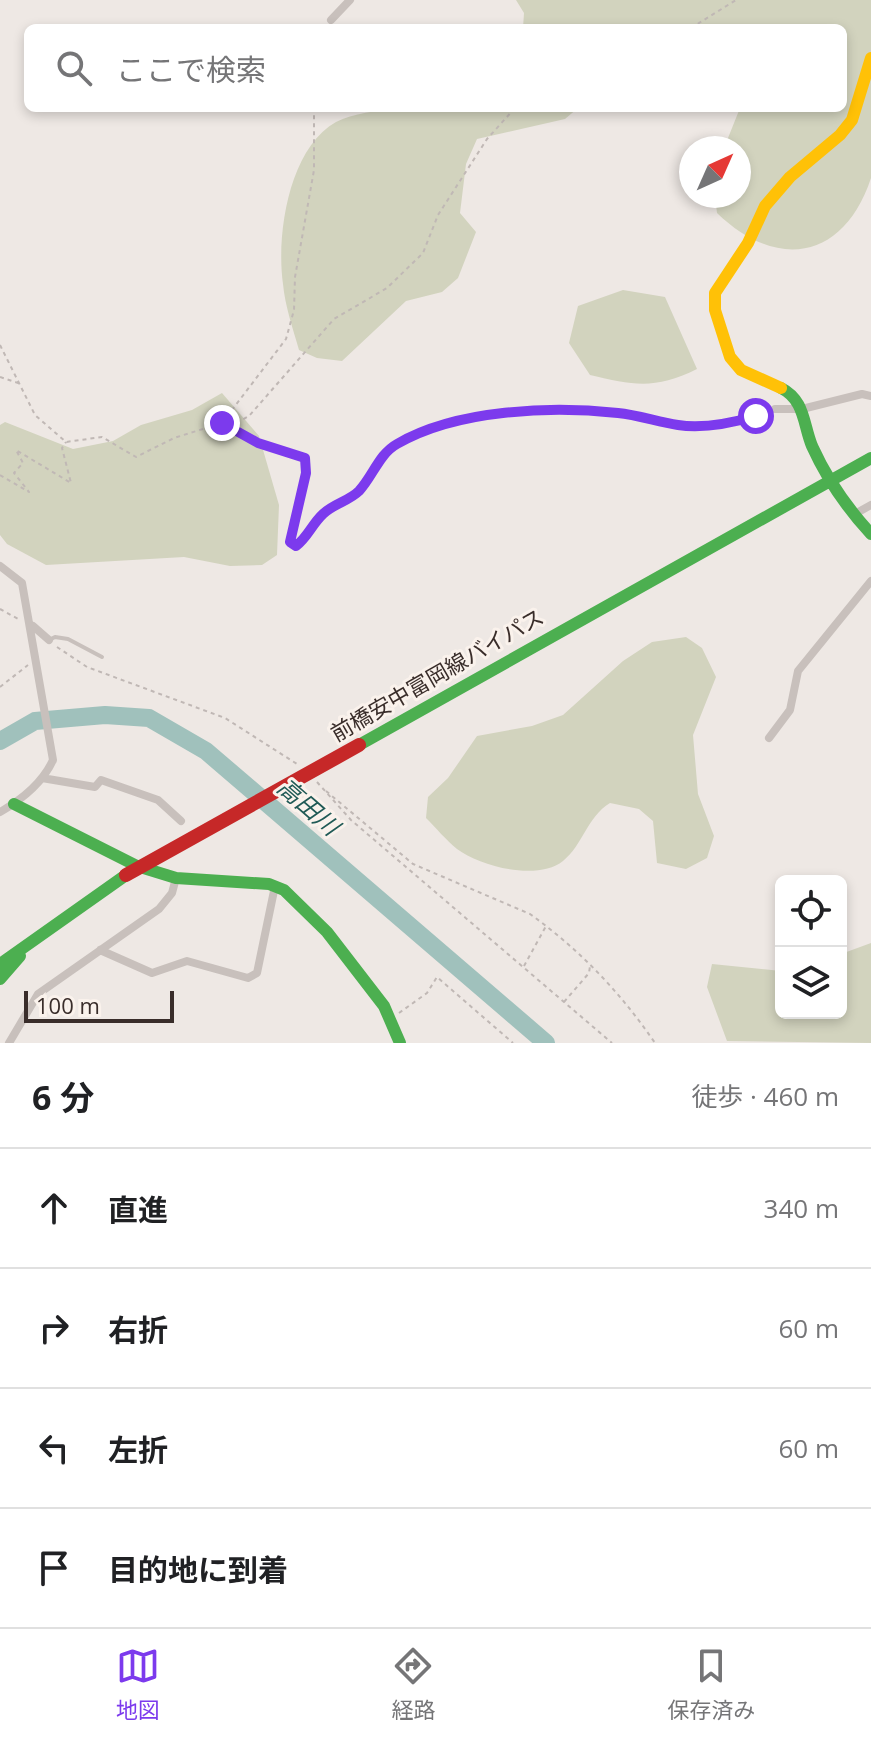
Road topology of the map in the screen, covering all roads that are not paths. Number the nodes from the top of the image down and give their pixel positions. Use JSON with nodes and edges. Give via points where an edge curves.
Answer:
{"nodes":[{"id":1,"x":350,"y":0,"type":"edge"},
{"id":2,"x":331,"y":20,"type":"dead end"},
{"id":3,"x":871,"y":58,"type":"edge"},
{"id":4,"x":871,"y":396,"type":"edge"},
{"id":5,"x":775,"y":409,"type":"road end"},
{"id":6,"x":802,"y":409,"type":"junction"},
{"id":7,"x":871,"y":458,"type":"edge"},
{"id":8,"x":832,"y":480,"type":"junction"},
{"id":9,"x":871,"y":505,"type":"edge"},
{"id":10,"x":853,"y":515,"type":"junction"},
{"id":11,"x":871,"y":534,"type":"edge"},
{"id":12,"x":0,"y":566,"type":"edge"},
{"id":13,"x":871,"y":581,"type":"edge"},
{"id":14,"x":32,"y":626,"type":"junction"},
{"id":15,"x":49,"y":640,"type":"joint"},
{"id":16,"x":102,"y":657,"type":"dead end"},
{"id":17,"x":769,"y":738,"type":"dead end"},
{"id":18,"x":42,"y":778,"type":"junction"},
{"id":19,"x":14,"y":804,"type":"junction"},
{"id":20,"x":0,"y":812,"type":"edge"},
{"id":21,"x":181,"y":821,"type":"dead end"},
{"id":22,"x":176,"y":878,"type":"junction"},
{"id":23,"x":275,"y":886,"type":"junction"},
{"id":24,"x":32,"y":940,"type":"junction"},
{"id":25,"x":100,"y":950,"type":"junction"},
{"id":26,"x":0,"y":964,"type":"edge"},
{"id":27,"x":0,"y":979,"type":"edge"},
{"id":28,"x":398,"y":1042,"type":"edge"},
{"id":29,"x":9,"y":1043,"type":"edge"}],
"edges":[{"from":1,"to":2,"type":"street"},
{"from":3,"to":6,"type":"street","via":[[852,120],[765,206],[715,293],[730,357],[741,370],[791,393]]},
{"from":4,"to":6,"type":"street"},
{"from":5,"to":6,"type":"street"},
{"from":6,"to":8,"type":"street","via":[[812,445]]},
{"from":7,"to":8,"type":"street","name":"前橋安中富岡線バイパス"},
{"from":8,"to":10,"type":"street"},
{"from":8,"to":24,"type":"street","name":"前橋安中富岡線バイパス","bridge":true,"via":[[126,875]]},
{"from":9,"to":10,"type":"street"},
{"from":10,"to":11,"type":"street"},
{"from":12,"to":14,"type":"street","via":[[22,583]]},
{"from":13,"to":17,"type":"street","via":[[798,671],[790,710]]},
{"from":14,"to":15,"type":"street"},
{"from":14,"to":18,"type":"street","via":[[53,760]]},
{"from":15,"to":16,"type":"lane","via":[[68,639]]},
{"from":18,"to":19,"type":"street"},
{"from":18,"to":21,"type":"street","via":[[95,787],[101,780],[158,800]]},
{"from":19,"to":20,"type":"street"},
{"from":19,"to":22,"type":"street","via":[[120,859]]},
{"from":22,"to":23,"type":"street"},
{"from":22,"to":25,"type":"street","via":[[159,909]]},
{"from":23,"to":25,"type":"street","via":[[257,973],[248,978],[187,961],[152,973]]},
{"from":23,"to":28,"type":"street","via":[[327,932],[391,1018]]},
{"from":24,"to":26,"type":"street","name":"前橋安中富岡線バイパス"},
{"from":24,"to":27,"type":"street","name":"前橋安中富岡線バイパス"},
{"from":25,"to":29,"type":"street","via":[[38,994]]}]}
